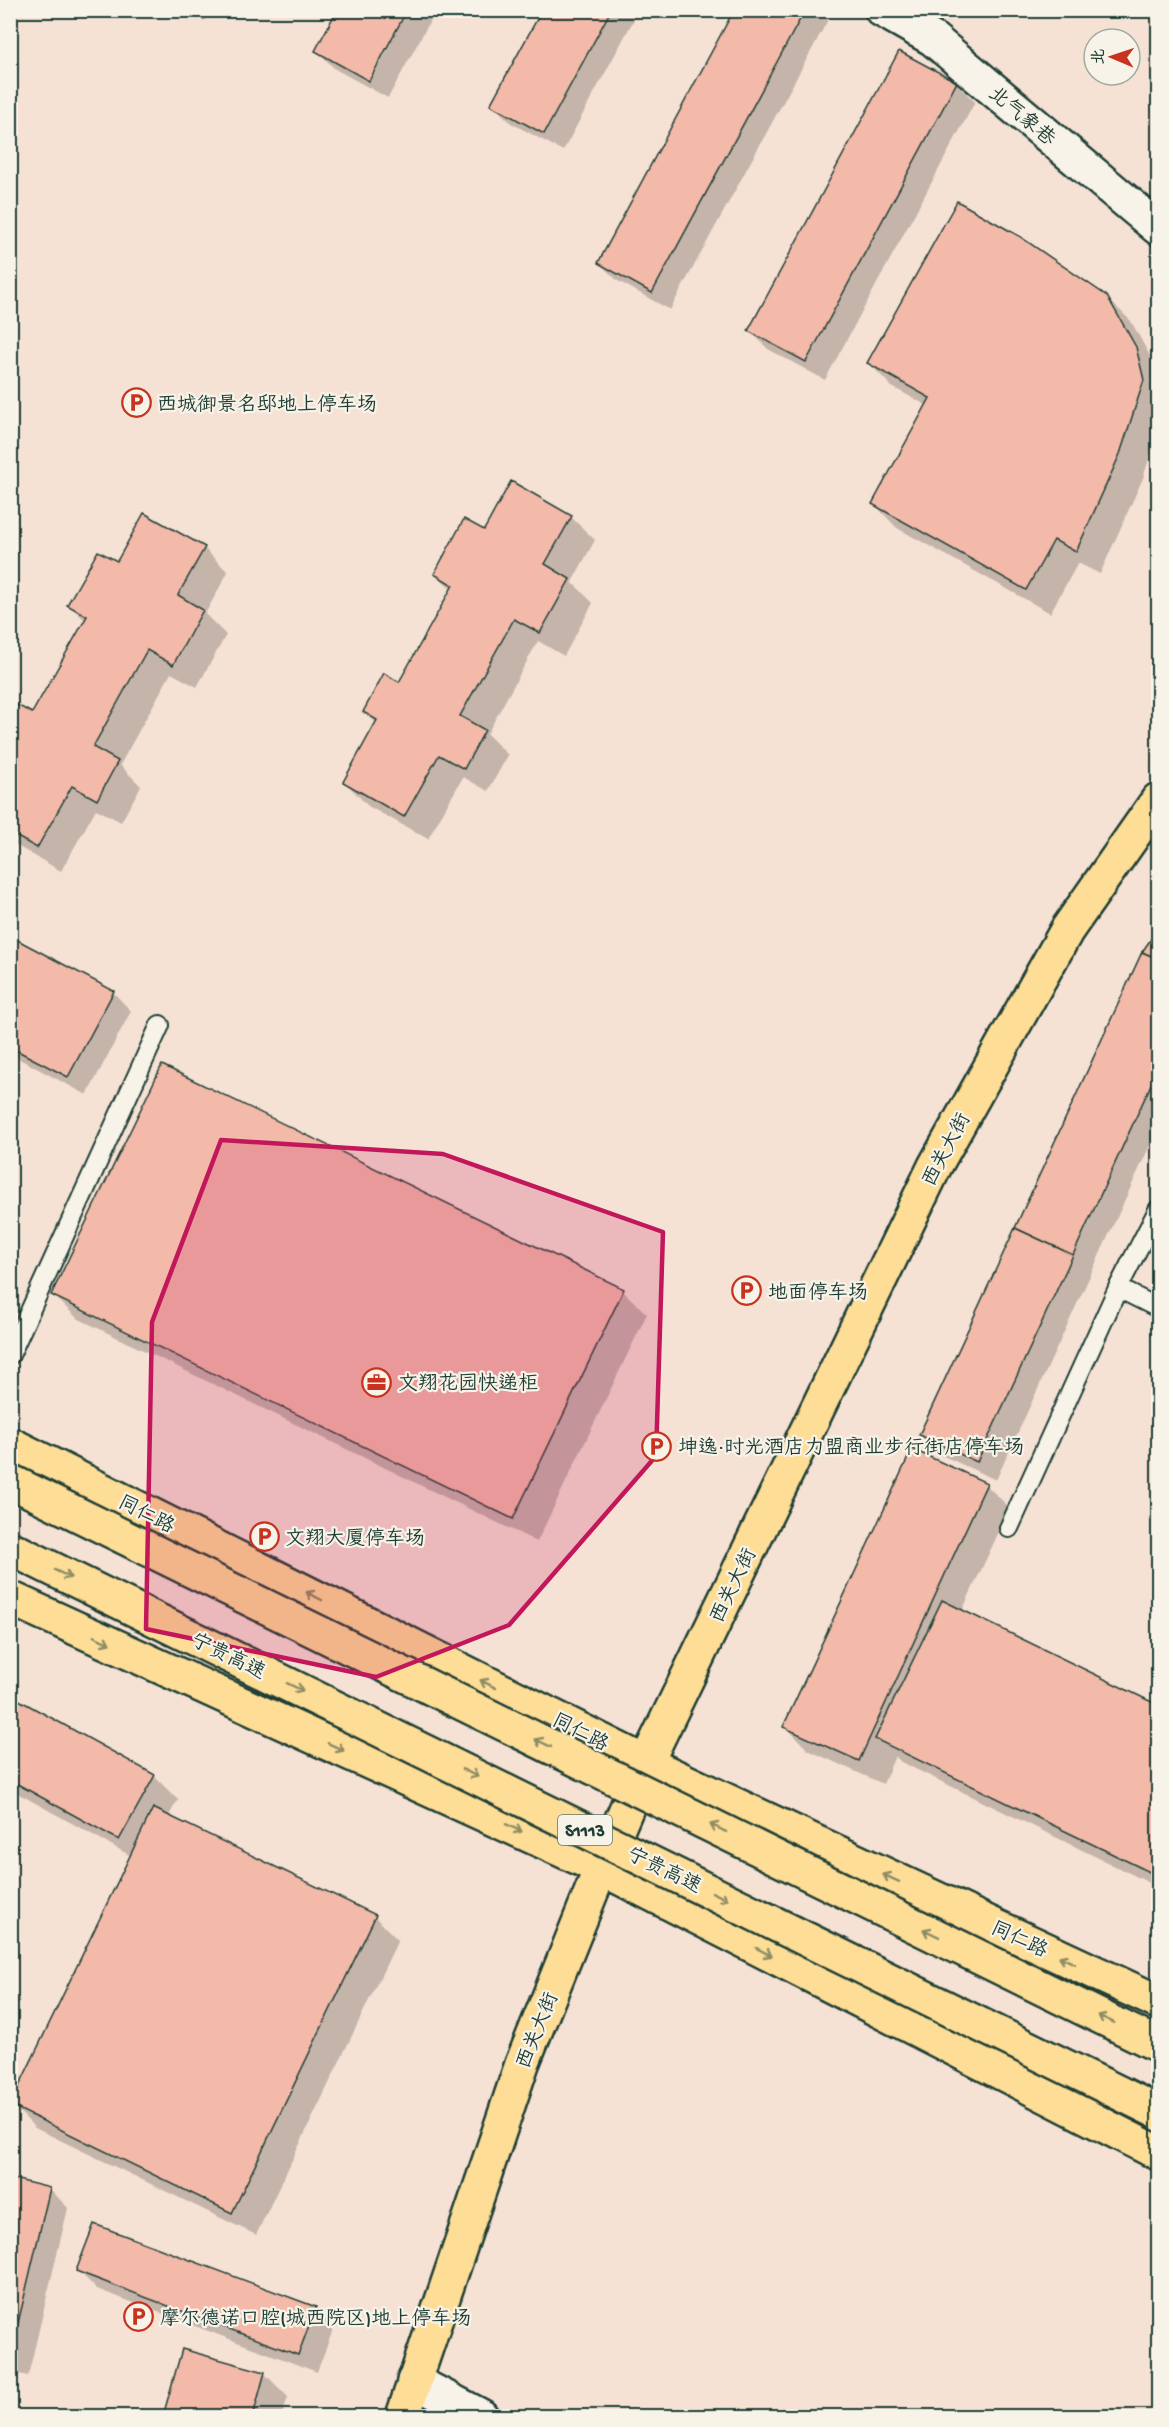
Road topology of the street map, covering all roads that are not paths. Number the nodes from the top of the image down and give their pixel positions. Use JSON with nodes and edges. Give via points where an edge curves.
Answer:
{"nodes":[{"id":1,"x":882,"y":10,"type":"edge"},
{"id":2,"x":1158,"y":228,"type":"edge"},
{"id":3,"x":1158,"y":800,"type":"edge"},
{"id":4,"x":160,"y":1025,"type":"dead end"},
{"id":5,"x":1158,"y":1210,"type":"edge"},
{"id":6,"x":1118,"y":1288,"type":"junction"},
{"id":7,"x":1158,"y":1308,"type":"edge"},
{"id":8,"x":10,"y":1354,"type":"edge"},
{"id":9,"x":10,"y":1444,"type":"edge"},
{"id":10,"x":10,"y":1481,"type":"edge"},
{"id":11,"x":1009,"y":1528,"type":"dead end"},
{"id":12,"x":10,"y":1548,"type":"edge"},
{"id":13,"x":10,"y":1598,"type":"edge"},
{"id":14,"x":646,"y":1763,"type":"junction"},
{"id":15,"x":601,"y":1868,"type":"junction"},
{"id":16,"x":1158,"y":2002,"type":"edge"},
{"id":17,"x":1158,"y":2045,"type":"edge"},
{"id":18,"x":1158,"y":2112,"type":"edge"},
{"id":19,"x":1158,"y":2152,"type":"edge"},
{"id":20,"x":414,"y":2381,"type":"junction"},
{"id":21,"x":403,"y":2416,"type":"edge"},
{"id":22,"x":482,"y":2416,"type":"edge"}],
"edges":[{"from":1,"to":2,"type":"street","name":"北气象巷","via":[[933,39]]},
{"from":3,"to":14,"type":"main road","name":"西关大街","via":[[1067,930],[935,1166]]},
{"from":4,"to":8,"type":"lane"},
{"from":5,"to":6,"type":"lane"},
{"from":6,"to":7,"type":"lane"},
{"from":6,"to":11,"type":"lane"},
{"from":14,"to":9,"type":"main road","name":"同仁路","one_way":true},
{"from":17,"to":10,"type":"main road","one_way":true,"bridge":true},
{"from":12,"to":18,"type":"main road","name":"宁贵高速","number":"S1113","one_way":true,"bridge":true},
{"from":13,"to":15,"type":"main road","one_way":true},
{"from":14,"to":15,"type":"main road","name":"西关大街"},
{"from":16,"to":14,"type":"main road","name":"同仁路","one_way":true},
{"from":15,"to":19,"type":"main road","one_way":true},
{"from":15,"to":20,"type":"main road","name":"西关大街","via":[[522,2064]]},
{"from":20,"to":21,"type":"main road","name":"西关大街"},
{"from":20,"to":22,"type":"street"}]}
